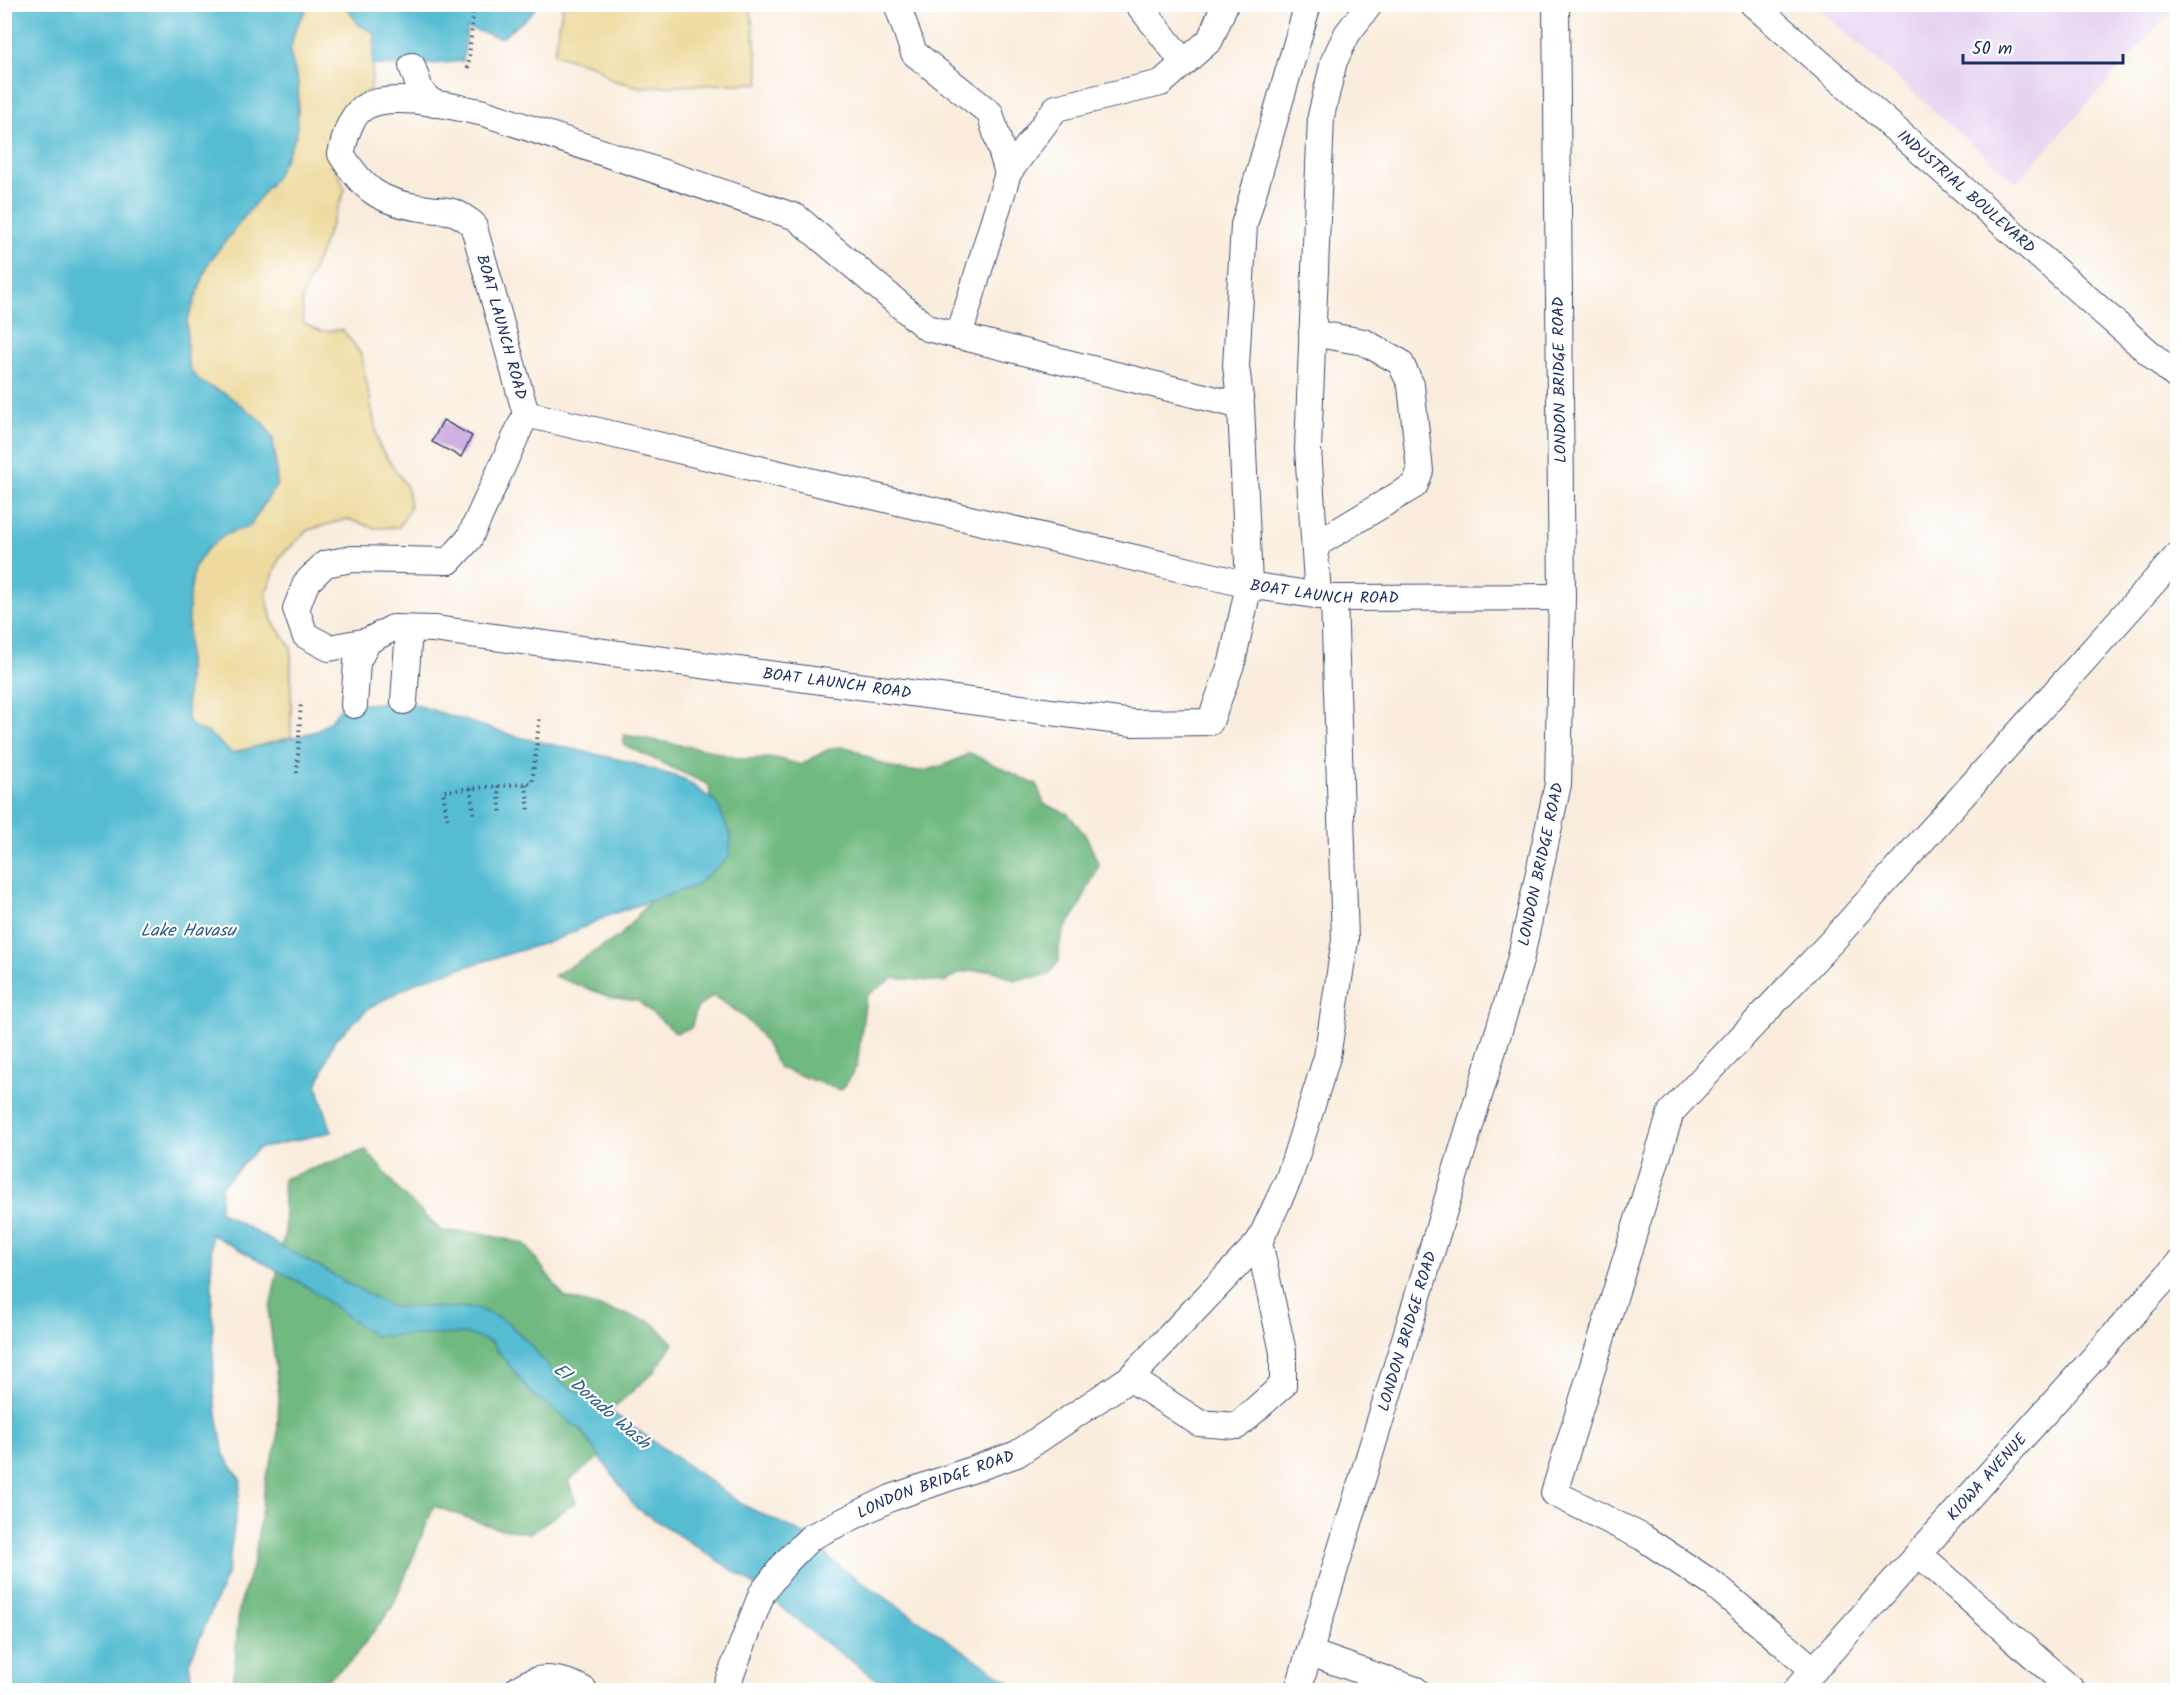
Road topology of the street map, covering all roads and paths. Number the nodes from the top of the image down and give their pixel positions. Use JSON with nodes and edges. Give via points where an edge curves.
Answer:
{"nodes":[{"id":1,"x":474,"y":4,"type":"edge"},
{"id":2,"x":897,"y":4,"type":"edge"},
{"id":3,"x":1138,"y":4,"type":"edge"},
{"id":4,"x":1225,"y":4,"type":"edge"},
{"id":5,"x":1308,"y":4,"type":"edge"},
{"id":6,"x":1370,"y":4,"type":"edge"},
{"id":7,"x":1556,"y":4,"type":"edge"},
{"id":8,"x":1753,"y":4,"type":"edge"},
{"id":9,"x":1184,"y":63,"type":"junction"},
{"id":10,"x":412,"y":66,"type":"dead end"},
{"id":11,"x":468,"y":68,"type":"dead end"},
{"id":12,"x":434,"y":104,"type":"junction"},
{"id":13,"x":1008,"y":173,"type":"junction"},
{"id":14,"x":1312,"y":333,"type":"junction"},
{"id":15,"x":959,"y":336,"type":"junction"},
{"id":16,"x":2178,"y":378,"type":"edge"},
{"id":17,"x":1241,"y":406,"type":"junction"},
{"id":18,"x":526,"y":414,"type":"junction"},
{"id":19,"x":1315,"y":545,"type":"junction"},
{"id":20,"x":2178,"y":555,"type":"edge"},
{"id":21,"x":1249,"y":585,"type":"junction"},
{"id":22,"x":1326,"y":597,"type":"junction"},
{"id":23,"x":1562,"y":597,"type":"junction"},
{"id":24,"x":409,"y":629,"type":"junction"},
{"id":25,"x":368,"y":641,"type":"junction"},
{"id":26,"x":300,"y":701,"type":"dead end"},
{"id":27,"x":404,"y":701,"type":"dead end"},
{"id":28,"x":354,"y":705,"type":"dead end"},
{"id":29,"x":540,"y":715,"type":"dead end"},
{"id":30,"x":297,"y":773,"type":"dead end"},
{"id":31,"x":526,"y":784,"type":"junction"},
{"id":32,"x":498,"y":786,"type":"junction"},
{"id":33,"x":471,"y":788,"type":"junction"},
{"id":34,"x":529,"y":813,"type":"dead end"},
{"id":35,"x":501,"y":816,"type":"dead end"},
{"id":36,"x":474,"y":817,"type":"dead end"},
{"id":37,"x":447,"y":819,"type":"dead end"},
{"id":38,"x":1259,"y":1242,"type":"junction"},
{"id":39,"x":2173,"y":1279,"type":"edge"},
{"id":40,"x":1130,"y":1378,"type":"junction"},
{"id":41,"x":1919,"y":1554,"type":"junction"},
{"id":42,"x":1310,"y":1653,"type":"junction"},
{"id":43,"x":1814,"y":1670,"type":"junction"},
{"id":44,"x":517,"y":1690,"type":"edge"},
{"id":45,"x":584,"y":1690,"type":"edge"},
{"id":46,"x":725,"y":1690,"type":"edge"},
{"id":47,"x":1298,"y":1690,"type":"edge"},
{"id":48,"x":1416,"y":1690,"type":"edge"},
{"id":49,"x":1796,"y":1690,"type":"edge"},
{"id":50,"x":2072,"y":1690,"type":"edge"}],
"edges":[{"from":1,"to":11,"type":"path"},
{"from":2,"to":13,"type":"street","via":[[914,53],[990,113]]},
{"from":3,"to":9,"type":"street"},
{"from":4,"to":9,"type":"street","via":[[1210,40]]},
{"from":5,"to":17,"type":"street","via":[[1244,225],[1236,366]]},
{"from":6,"to":14,"type":"street","name":"LONDON BRIDGE ROAD","via":[[1334,61],[1323,98]]},
{"from":7,"to":23,"type":"street","name":"LONDON BRIDGE ROAD"},
{"from":8,"to":16,"type":"street","name":"INDUSTRIAL BOULEVARD"},
{"from":9,"to":13,"type":"street","via":[[1161,82],[1056,108]]},
{"from":10,"to":12,"type":"street","via":[[421,92]]},
{"from":12,"to":15,"type":"street","name":"BOAT LAUNCH ROAD","via":[[484,113],[796,217],[927,328]]},
{"from":12,"to":18,"type":"street","name":"BOAT LAUNCH ROAD","via":[[382,100],[363,109],[347,129],[340,154],[357,180],[382,198],[455,211],[473,225]]},
{"from":13,"to":15,"type":"street"},
{"from":14,"to":19,"type":"street","name":"LONDON BRIDGE ROAD","via":[[1308,449]]},
{"from":14,"to":19,"type":"street","via":[[1364,342],[1400,362],[1411,385],[1420,471],[1415,485]]},
{"from":15,"to":17,"type":"street","name":"BOAT LAUNCH ROAD"},
{"from":17,"to":21,"type":"street"},
{"from":18,"to":21,"type":"street"},
{"from":18,"to":25,"type":"street","name":"BOAT LAUNCH ROAD","via":[[469,539],[449,561],[352,559],[325,564],[306,583],[296,609],[305,636],[329,648]]},
{"from":19,"to":22,"type":"street","name":"LONDON BRIDGE ROAD"},
{"from":20,"to":43,"type":"street","via":[[1842,931],[1671,1112],[1554,1493],[1642,1537],[1713,1584]]},
{"from":21,"to":22,"type":"street","name":"BOAT LAUNCH ROAD"},
{"from":21,"to":24,"type":"street","name":"BOAT LAUNCH ROAD","via":[[1232,662],[1210,722],[1133,723],[434,628]]},
{"from":22,"to":23,"type":"street","name":"BOAT LAUNCH ROAD"},
{"from":22,"to":38,"type":"street","name":"LONDON BRIDGE ROAD","via":[[1345,940],[1327,1057],[1289,1178]]},
{"from":23,"to":42,"type":"street","name":"LONDON BRIDGE ROAD","via":[[1558,784],[1520,961]]},
{"from":24,"to":25,"type":"street","name":"BOAT LAUNCH ROAD","via":[[393,628]]},
{"from":24,"to":27,"type":"street"},
{"from":25,"to":28,"type":"street","via":[[357,662]]},
{"from":26,"to":30,"type":"path"},
{"from":29,"to":31,"type":"path","via":[[532,783]]},
{"from":31,"to":32,"type":"path"},
{"from":31,"to":34,"type":"path"},
{"from":32,"to":33,"type":"path"},
{"from":32,"to":35,"type":"path"},
{"from":33,"to":36,"type":"path"},
{"from":33,"to":37,"type":"path","via":[[443,791]]},
{"from":38,"to":40,"type":"street","name":"LONDON BRIDGE ROAD"},
{"from":38,"to":40,"type":"street","via":[[1283,1353],[1283,1385],[1237,1426],[1198,1423]]},
{"from":39,"to":41,"type":"street","name":"KIOWA AVENUE"},
{"from":40,"to":46,"type":"street","name":"LONDON BRIDGE ROAD","via":[[1017,1454],[891,1498],[811,1537],[762,1593]]},
{"from":41,"to":43,"type":"street","name":"KIOWA AVENUE"},
{"from":41,"to":50,"type":"street"},
{"from":42,"to":47,"type":"street","name":"LONDON BRIDGE ROAD"},
{"from":42,"to":48,"type":"street"},
{"from":43,"to":49,"type":"street","name":"KIOWA AVENUE"},
{"from":44,"to":45,"type":"street","via":[[530,1683],[558,1679]]}]}
